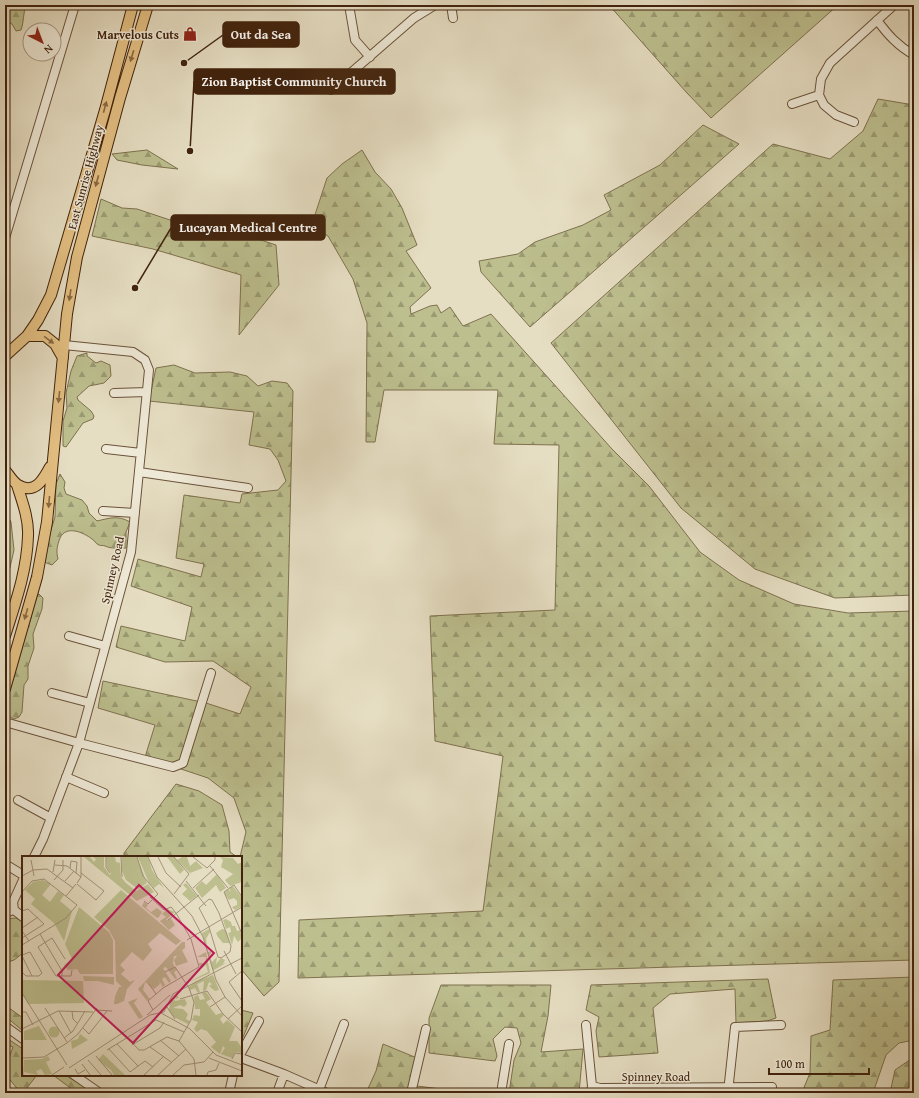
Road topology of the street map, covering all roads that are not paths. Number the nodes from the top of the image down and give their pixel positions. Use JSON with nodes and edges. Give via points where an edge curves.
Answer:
{"nodes":[{"id":1,"x":75,"y":5,"type":"edge"},
{"id":2,"x":132,"y":5,"type":"edge"},
{"id":3,"x":349,"y":5,"type":"edge"},
{"id":4,"x":435,"y":5,"type":"edge"},
{"id":5,"x":451,"y":5,"type":"edge"},
{"id":6,"x":894,"y":5,"type":"edge"},
{"id":7,"x":145,"y":6,"type":"edge"},
{"id":8,"x":453,"y":18,"type":"dead end"},
{"id":9,"x":877,"y":20,"type":"junction"},
{"id":10,"x":914,"y":55,"type":"edge"},
{"id":11,"x":370,"y":57,"type":"junction"},
{"id":12,"x":331,"y":90,"type":"dead end"},
{"id":13,"x":819,"y":95,"type":"junction"},
{"id":14,"x":792,"y":104,"type":"dead end"},
{"id":15,"x":854,"y":122,"type":"dead end"},
{"id":16,"x":5,"y":238,"type":"edge"},
{"id":17,"x":27,"y":336,"type":"junction"},
{"id":18,"x":64,"y":345,"type":"junction"},
{"id":19,"x":5,"y":356,"type":"edge"},
{"id":20,"x":63,"y":358,"type":"junction"},
{"id":21,"x":147,"y":392,"type":"junction"},
{"id":22,"x":114,"y":393,"type":"dead end"},
{"id":23,"x":106,"y":449,"type":"dead end"},
{"id":24,"x":141,"y":453,"type":"junction"},
{"id":25,"x":52,"y":464,"type":"junction"},
{"id":26,"x":5,"y":470,"type":"edge"},
{"id":27,"x":139,"y":472,"type":"junction"},
{"id":28,"x":17,"y":485,"type":"junction"},
{"id":29,"x":248,"y":488,"type":"dead end"},
{"id":30,"x":103,"y":511,"type":"dead end"},
{"id":31,"x":135,"y":513,"type":"junction"},
{"id":32,"x":5,"y":636,"type":"edge"},
{"id":33,"x":69,"y":636,"type":"dead end"},
{"id":34,"x":105,"y":646,"type":"junction"},
{"id":35,"x":212,"y":673,"type":"dead end"},
{"id":36,"x":5,"y":689,"type":"edge"},
{"id":37,"x":52,"y":693,"type":"dead end"},
{"id":38,"x":90,"y":703,"type":"junction"},
{"id":39,"x":5,"y":722,"type":"edge"},
{"id":40,"x":79,"y":743,"type":"junction"},
{"id":41,"x":66,"y":777,"type":"junction"},
{"id":42,"x":104,"y":793,"type":"dead end"},
{"id":43,"x":18,"y":800,"type":"dead end"},
{"id":44,"x":51,"y":818,"type":"junction"},
{"id":45,"x":34,"y":856,"type":"edge"},
{"id":46,"x":5,"y":864,"type":"edge"},
{"id":47,"x":22,"y":874,"type":"edge"},
{"id":48,"x":22,"y":882,"type":"edge"},
{"id":49,"x":14,"y":910,"type":"junction"},
{"id":50,"x":5,"y":913,"type":"edge"},
{"id":51,"x":22,"y":915,"type":"edge"},
{"id":52,"x":259,"y":1021,"type":"dead end"},
{"id":53,"x":344,"y":1024,"type":"dead end"},
{"id":54,"x":586,"y":1025,"type":"dead end"},
{"id":55,"x":781,"y":1025,"type":"dead end"},
{"id":56,"x":5,"y":1026,"type":"edge"},
{"id":57,"x":426,"y":1028,"type":"dead end"},
{"id":58,"x":22,"y":1038,"type":"edge"},
{"id":59,"x":509,"y":1044,"type":"dead end"},
{"id":60,"x":242,"y":1051,"type":"edge"},
{"id":61,"x":242,"y":1058,"type":"edge"},
{"id":62,"x":284,"y":1074,"type":"junction"},
{"id":63,"x":75,"y":1076,"type":"edge"},
{"id":64,"x":234,"y":1076,"type":"edge"},
{"id":65,"x":772,"y":1087,"type":"dead end"},
{"id":66,"x":591,"y":1090,"type":"edge"},
{"id":67,"x":727,"y":1090,"type":"edge"},
{"id":68,"x":323,"y":1091,"type":"edge"},
{"id":69,"x":100,"y":1093,"type":"edge"},
{"id":70,"x":229,"y":1093,"type":"edge"},
{"id":71,"x":277,"y":1093,"type":"edge"},
{"id":72,"x":410,"y":1093,"type":"edge"},
{"id":73,"x":501,"y":1093,"type":"edge"}],
"edges":[{"from":1,"to":16,"type":"street"},
{"from":17,"to":2,"type":"main road","name":"East Sunrise Highway","one_way":true,"via":[[51,295],[105,110]]},
{"from":3,"to":11,"type":"street","via":[[355,40]]},
{"from":4,"to":11,"type":"street","via":[[414,18]]},
{"from":5,"to":8,"type":"street"},
{"from":6,"to":9,"type":"street"},
{"from":7,"to":18,"type":"main road","name":"East Sunrise Highway","one_way":true,"via":[[76,257]]},
{"from":9,"to":10,"type":"street","via":[[890,37]]},
{"from":9,"to":13,"type":"street","via":[[830,62],[821,79]]},
{"from":11,"to":12,"type":"street"},
{"from":13,"to":14,"type":"street"},
{"from":13,"to":15,"type":"street","via":[[824,105],[836,115]]},
{"from":17,"to":19,"type":"main road","name":"East Sunrise Highway"},
{"from":17,"to":20,"type":"main road","one_way":true,"via":[[45,336],[55,344]]},
{"from":18,"to":20,"type":"main road","name":"East Sunrise Highway"},
{"from":18,"to":21,"type":"street","name":"Spinney Road","via":[[133,352],[145,360],[149,370]]},
{"from":20,"to":25,"type":"main road","name":"East Sunrise Highway","one_way":true},
{"from":21,"to":22,"type":"street"},
{"from":21,"to":24,"type":"street","name":"Spinney Road"},
{"from":23,"to":24,"type":"street"},
{"from":24,"to":27,"type":"street","name":"Spinney Road"},
{"from":25,"to":28,"type":"main road","via":[[36,487]]},
{"from":25,"to":36,"type":"main road","one_way":true,"via":[[47,522],[37,577]]},
{"from":26,"to":28,"type":"main road"},
{"from":27,"to":29,"type":"street"},
{"from":27,"to":31,"type":"street","name":"Spinney Road"},
{"from":28,"to":32,"type":"main road","via":[[25,511],[28,535],[24,573]]},
{"from":30,"to":31,"type":"street"},
{"from":31,"to":34,"type":"street","name":"Spinney Road","via":[[131,552]]},
{"from":33,"to":34,"type":"street"},
{"from":34,"to":38,"type":"street","name":"Spinney Road"},
{"from":35,"to":40,"type":"street","via":[[183,763],[173,767]]},
{"from":37,"to":38,"type":"street"},
{"from":38,"to":40,"type":"street","name":"Spinney Road"},
{"from":39,"to":40,"type":"street"},
{"from":40,"to":41,"type":"street","name":"Spinney Road"},
{"from":41,"to":42,"type":"street"},
{"from":41,"to":44,"type":"street","name":"Spinney Road"},
{"from":43,"to":44,"type":"street"},
{"from":44,"to":45,"type":"street","name":"Spinney Road"},
{"from":46,"to":47,"type":"street"},
{"from":48,"to":49,"type":"street","via":[[13,902]]},
{"from":49,"to":50,"type":"street"},
{"from":49,"to":51,"type":"street"},
{"from":52,"to":60,"type":"street"},
{"from":53,"to":68,"type":"street"},
{"from":54,"to":66,"type":"street"},
{"from":55,"to":67,"type":"street","via":[[735,1027]]},
{"from":56,"to":58,"type":"street"},
{"from":57,"to":72,"type":"street"},
{"from":59,"to":73,"type":"street"},
{"from":61,"to":62,"type":"street"},
{"from":62,"to":68,"type":"street"},
{"from":62,"to":71,"type":"street"},
{"from":63,"to":69,"type":"street"},
{"from":64,"to":70,"type":"street"},
{"from":65,"to":67,"type":"street","name":"Spinney Road"},
{"from":66,"to":67,"type":"street","name":"Spinney Road"}]}
